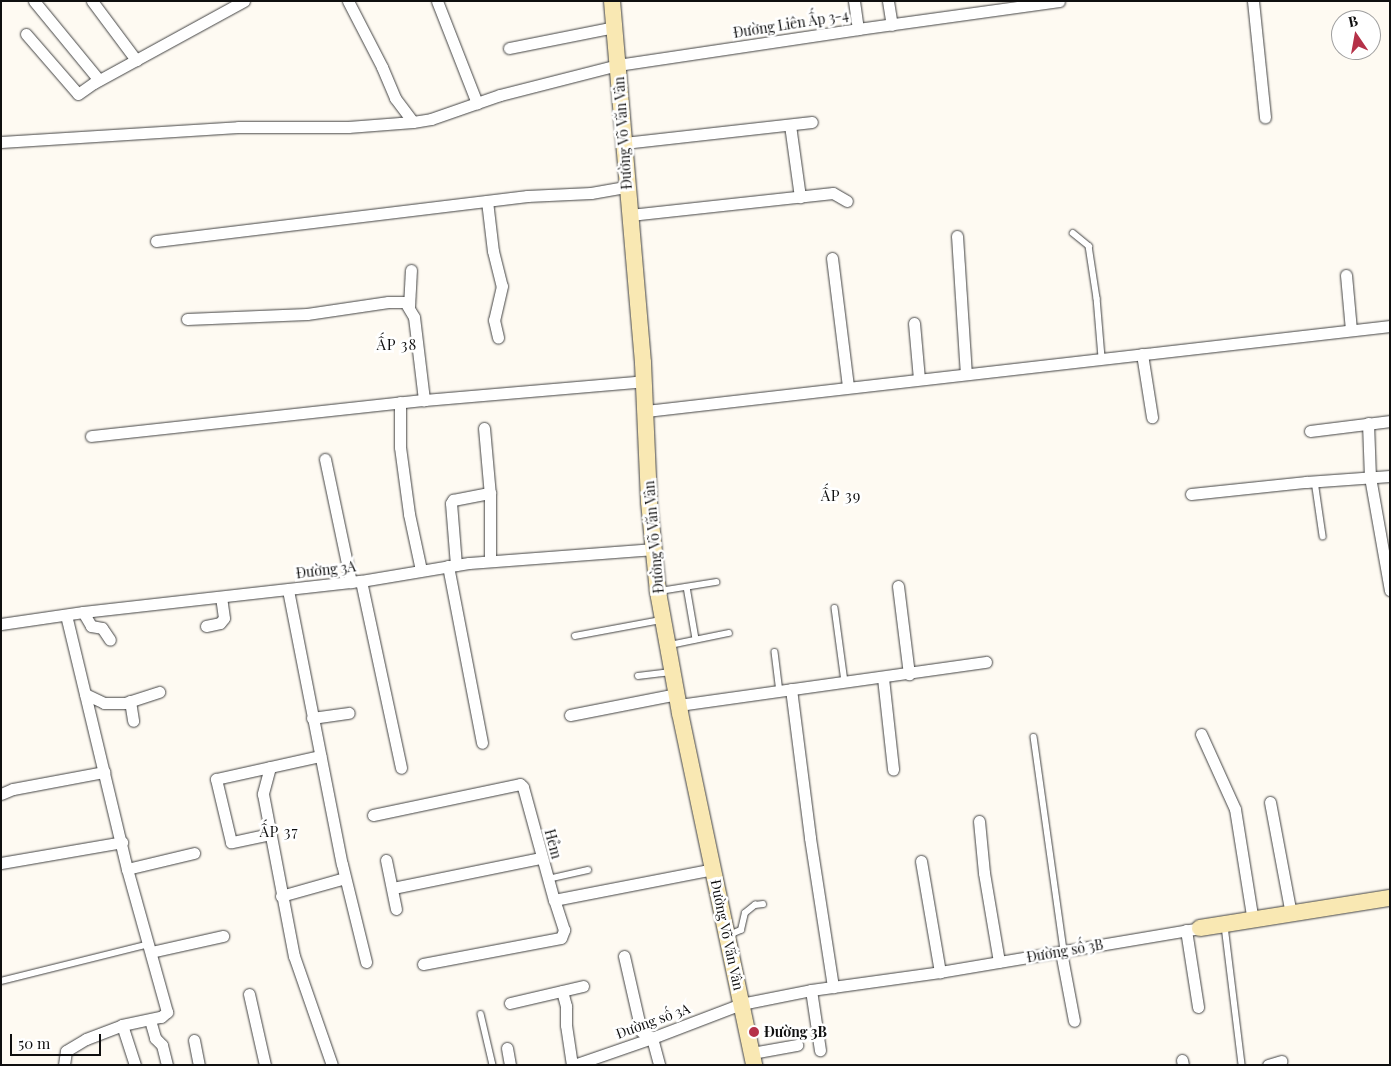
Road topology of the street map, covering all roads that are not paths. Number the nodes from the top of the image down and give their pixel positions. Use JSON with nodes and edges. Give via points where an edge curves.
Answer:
{"nodes":[{"id":1,"x":34,"y":1,"type":"edge"},
{"id":2,"x":92,"y":1,"type":"edge"},
{"id":3,"x":244,"y":1,"type":"edge"},
{"id":4,"x":348,"y":1,"type":"edge"},
{"id":5,"x":437,"y":1,"type":"edge"},
{"id":6,"x":612,"y":1,"type":"edge"},
{"id":7,"x":854,"y":1,"type":"edge"},
{"id":8,"x":888,"y":1,"type":"edge"},
{"id":9,"x":1058,"y":1,"type":"edge"},
{"id":10,"x":1253,"y":1,"type":"edge"},
{"id":11,"x":1004,"y":5,"type":"edge"},
{"id":12,"x":892,"y":25,"type":"junction"},
{"id":13,"x":615,"y":27,"type":"junction"},
{"id":14,"x":858,"y":28,"type":"junction"},
{"id":15,"x":26,"y":34,"type":"dead end"},
{"id":16,"x":510,"y":48,"type":"dead end"},
{"id":17,"x":136,"y":60,"type":"junction"},
{"id":18,"x":618,"y":65,"type":"junction"},
{"id":19,"x":99,"y":80,"type":"junction"},
{"id":20,"x":477,"y":103,"type":"junction"},
{"id":21,"x":1265,"y":118,"type":"dead end"},
{"id":22,"x":413,"y":122,"type":"junction"},
{"id":23,"x":812,"y":122,"type":"dead end"},
{"id":24,"x":790,"y":125,"type":"junction"},
{"id":25,"x":1,"y":142,"type":"edge"},
{"id":26,"x":624,"y":143,"type":"junction"},
{"id":27,"x":626,"y":187,"type":"junction"},
{"id":28,"x":800,"y":198,"type":"junction"},
{"id":29,"x":487,"y":201,"type":"junction"},
{"id":30,"x":847,"y":201,"type":"dead end"},
{"id":31,"x":630,"y":215,"type":"junction"},
{"id":32,"x":1073,"y":233,"type":"dead end"},
{"id":33,"x":957,"y":236,"type":"dead end"},
{"id":34,"x":156,"y":241,"type":"dead end"},
{"id":35,"x":832,"y":258,"type":"dead end"},
{"id":36,"x":411,"y":270,"type":"dead end"},
{"id":37,"x":1346,"y":275,"type":"dead end"},
{"id":38,"x":410,"y":307,"type":"junction"},
{"id":39,"x":187,"y":319,"type":"dead end"},
{"id":40,"x":914,"y":323,"type":"dead end"},
{"id":41,"x":1390,"y":326,"type":"edge"},
{"id":42,"x":1350,"y":330,"type":"junction"},
{"id":43,"x":498,"y":338,"type":"dead end"},
{"id":44,"x":1142,"y":354,"type":"junction"},
{"id":45,"x":1102,"y":358,"type":"junction"},
{"id":46,"x":966,"y":374,"type":"junction"},
{"id":47,"x":919,"y":379,"type":"junction"},
{"id":48,"x":644,"y":381,"type":"junction"},
{"id":49,"x":848,"y":387,"type":"junction"},
{"id":50,"x":424,"y":400,"type":"junction"},
{"id":51,"x":400,"y":402,"type":"junction"},
{"id":52,"x":646,"y":411,"type":"junction"},
{"id":53,"x":1152,"y":417,"type":"dead end"},
{"id":54,"x":1390,"y":421,"type":"edge"},
{"id":55,"x":1368,"y":424,"type":"junction"},
{"id":56,"x":484,"y":428,"type":"dead end"},
{"id":57,"x":1310,"y":431,"type":"dead end"},
{"id":58,"x":92,"y":436,"type":"dead end"},
{"id":59,"x":325,"y":459,"type":"dead end"},
{"id":60,"x":1390,"y":476,"type":"edge"},
{"id":61,"x":1370,"y":477,"type":"junction"},
{"id":62,"x":1315,"y":481,"type":"junction"},
{"id":63,"x":490,"y":493,"type":"junction"},
{"id":64,"x":1191,"y":494,"type":"dead end"},
{"id":65,"x":1323,"y":536,"type":"dead end"},
{"id":66,"x":654,"y":549,"type":"junction"},
{"id":67,"x":490,"y":561,"type":"junction"},
{"id":68,"x":452,"y":566,"type":"junction"},
{"id":69,"x":420,"y":570,"type":"junction"},
{"id":70,"x":356,"y":582,"type":"junction"},
{"id":71,"x":716,"y":582,"type":"dead end"},
{"id":72,"x":898,"y":586,"type":"dead end"},
{"id":73,"x":687,"y":587,"type":"junction"},
{"id":74,"x":288,"y":590,"type":"junction"},
{"id":75,"x":1390,"y":590,"type":"edge"},
{"id":76,"x":658,"y":592,"type":"junction"},
{"id":77,"x":221,"y":597,"type":"junction"},
{"id":78,"x":835,"y":608,"type":"dead end"},
{"id":79,"x":83,"y":612,"type":"junction"},
{"id":80,"x":66,"y":615,"type":"junction"},
{"id":81,"x":663,"y":620,"type":"junction"},
{"id":82,"x":1,"y":624,"type":"edge"},
{"id":83,"x":206,"y":626,"type":"dead end"},
{"id":84,"x":729,"y":633,"type":"dead end"},
{"id":85,"x":575,"y":636,"type":"dead end"},
{"id":86,"x":110,"y":640,"type":"dead end"},
{"id":87,"x":696,"y":640,"type":"junction"},
{"id":88,"x":668,"y":646,"type":"junction"},
{"id":89,"x":775,"y":652,"type":"dead end"},
{"id":90,"x":986,"y":662,"type":"dead end"},
{"id":91,"x":673,"y":672,"type":"junction"},
{"id":92,"x":908,"y":674,"type":"junction"},
{"id":93,"x":638,"y":676,"type":"dead end"},
{"id":94,"x":883,"y":678,"type":"junction"},
{"id":95,"x":845,"y":683,"type":"junction"},
{"id":96,"x":786,"y":690,"type":"junction"},
{"id":97,"x":159,"y":692,"type":"dead end"},
{"id":98,"x":85,"y":694,"type":"junction"},
{"id":99,"x":678,"y":699,"type":"junction"},
{"id":100,"x":130,"y":701,"type":"junction"},
{"id":101,"x":349,"y":713,"type":"dead end"},
{"id":102,"x":570,"y":715,"type":"dead end"},
{"id":103,"x":312,"y":718,"type":"junction"},
{"id":104,"x":133,"y":721,"type":"dead end"},
{"id":105,"x":1201,"y":734,"type":"dead end"},
{"id":106,"x":1034,"y":737,"type":"dead end"},
{"id":107,"x":482,"y":743,"type":"dead end"},
{"id":108,"x":320,"y":756,"type":"junction"},
{"id":109,"x":270,"y":766,"type":"junction"},
{"id":110,"x":401,"y":768,"type":"dead end"},
{"id":111,"x":893,"y":769,"type":"dead end"},
{"id":112,"x":104,"y":772,"type":"junction"},
{"id":113,"x":1,"y":794,"type":"edge"},
{"id":114,"x":1270,"y":802,"type":"dead end"},
{"id":115,"x":373,"y":815,"type":"dead end"},
{"id":116,"x":979,"y":821,"type":"dead end"},
{"id":117,"x":270,"y":834,"type":"junction"},
{"id":118,"x":122,"y":842,"type":"junction"},
{"id":119,"x":194,"y":853,"type":"dead end"},
{"id":120,"x":541,"y":858,"type":"junction"},
{"id":121,"x":386,"y":860,"type":"dead end"},
{"id":122,"x":921,"y":861,"type":"dead end"},
{"id":123,"x":1,"y":863,"type":"edge"},
{"id":124,"x":127,"y":869,"type":"junction"},
{"id":125,"x":713,"y":869,"type":"junction"},
{"id":126,"x":588,"y":870,"type":"dead end"},
{"id":127,"x":345,"y":878,"type":"junction"},
{"id":128,"x":548,"y":879,"type":"junction"},
{"id":129,"x":393,"y":888,"type":"junction"},
{"id":130,"x":281,"y":896,"type":"junction"},
{"id":131,"x":1390,"y":898,"type":"edge"},
{"id":132,"x":554,"y":900,"type":"junction"},
{"id":133,"x":763,"y":904,"type":"dead end"},
{"id":134,"x":396,"y":909,"type":"dead end"},
{"id":135,"x":1291,"y":914,"type":"junction"},
{"id":136,"x":1253,"y":921,"type":"junction"},
{"id":137,"x":1225,"y":926,"type":"junction"},
{"id":138,"x":1193,"y":929,"type":"junction"},
{"id":139,"x":223,"y":936,"type":"dead end"},
{"id":140,"x":727,"y":936,"type":"junction"},
{"id":141,"x":150,"y":948,"type":"junction"},
{"id":142,"x":1063,"y":951,"type":"junction"},
{"id":143,"x":624,"y":956,"type":"dead end"},
{"id":144,"x":366,"y":962,"type":"dead end"},
{"id":145,"x":999,"y":962,"type":"junction"},
{"id":146,"x":423,"y":964,"type":"dead end"},
{"id":147,"x":940,"y":972,"type":"junction"},
{"id":148,"x":1,"y":981,"type":"edge"},
{"id":149,"x":583,"y":986,"type":"dead end"},
{"id":150,"x":832,"y":986,"type":"junction"},
{"id":151,"x":810,"y":990,"type":"junction"},
{"id":152,"x":562,"y":991,"type":"junction"},
{"id":153,"x":249,"y":994,"type":"dead end"},
{"id":154,"x":510,"y":1003,"type":"dead end"},
{"id":155,"x":741,"y":1004,"type":"junction"},
{"id":156,"x":1198,"y":1007,"type":"dead end"},
{"id":157,"x":481,"y":1014,"type":"dead end"},
{"id":158,"x":150,"y":1020,"type":"junction"},
{"id":159,"x":1074,"y":1021,"type":"dead end"},
{"id":160,"x":122,"y":1026,"type":"junction"},
{"id":161,"x":652,"y":1038,"type":"junction"},
{"id":162,"x":194,"y":1040,"type":"dead end"},
{"id":163,"x":796,"y":1045,"type":"dead end"},
{"id":164,"x":507,"y":1048,"type":"dead end"},
{"id":165,"x":820,"y":1050,"type":"dead end"},
{"id":166,"x":753,"y":1059,"type":"edge"},
{"id":167,"x":1281,"y":1061,"type":"dead end"},
{"id":168,"x":64,"y":1065,"type":"edge"},
{"id":169,"x":135,"y":1065,"type":"edge"},
{"id":170,"x":167,"y":1065,"type":"edge"},
{"id":171,"x":199,"y":1065,"type":"edge"},
{"id":172,"x":265,"y":1065,"type":"edge"},
{"id":173,"x":332,"y":1065,"type":"edge"},
{"id":174,"x":493,"y":1065,"type":"edge"},
{"id":175,"x":510,"y":1065,"type":"edge"},
{"id":176,"x":573,"y":1065,"type":"edge"},
{"id":177,"x":659,"y":1065,"type":"edge"},
{"id":178,"x":1242,"y":1065,"type":"edge"},
{"id":179,"x":1268,"y":1065,"type":"edge"}],
"edges":[{"from":1,"to":19,"type":"street"},
{"from":2,"to":17,"type":"street"},
{"from":3,"to":17,"type":"street"},
{"from":4,"to":22,"type":"street","via":[[395,98]]},
{"from":5,"to":20,"type":"street"},
{"from":6,"to":13,"type":"street","name":"Đường Võ Văn Vân"},
{"from":7,"to":14,"type":"street"},
{"from":8,"to":12,"type":"street"},
{"from":9,"to":11,"type":"street","name":"Đường Liên Ấp 3-4"},
{"from":10,"to":21,"type":"street"},
{"from":11,"to":12,"type":"street","name":"Đường Liên Ấp 3-4"},
{"from":12,"to":14,"type":"street","name":"Đường Liên Ấp 3-4"},
{"from":13,"to":16,"type":"street"},
{"from":13,"to":18,"type":"street","name":"Đường Võ Văn Vân"},
{"from":14,"to":18,"type":"street","name":"Đường Liên Ấp 3-4"},
{"from":15,"to":19,"type":"street","via":[[78,94]]},
{"from":17,"to":19,"type":"street"},
{"from":18,"to":20,"type":"street","name":"Đường Liên Ấp 3-4"},
{"from":18,"to":26,"type":"street","name":"Đường Võ Văn Vân"},
{"from":20,"to":22,"type":"street","name":"Đường Liên Ấp 3-4","via":[[432,119]]},
{"from":22,"to":25,"type":"street","name":"Đường Liên Ấp 3-4","via":[[348,127],[238,127]]},
{"from":23,"to":24,"type":"street"},
{"from":24,"to":26,"type":"street"},
{"from":24,"to":28,"type":"street"},
{"from":26,"to":27,"type":"street","name":"Đường Võ Văn Vân"},
{"from":27,"to":29,"type":"street"},
{"from":27,"to":31,"type":"street","name":"Đường Võ Văn Vân"},
{"from":28,"to":30,"type":"street","via":[[833,193]]},
{"from":28,"to":31,"type":"street"},
{"from":29,"to":34,"type":"street"},
{"from":29,"to":43,"type":"street","via":[[493,251],[502,286],[494,320]]},
{"from":31,"to":48,"type":"street","name":"Đường Võ Văn Vân"},
{"from":32,"to":45,"type":"lane","via":[[1088,246]]},
{"from":33,"to":46,"type":"street"},
{"from":35,"to":49,"type":"street"},
{"from":36,"to":38,"type":"street"},
{"from":37,"to":42,"type":"street"},
{"from":38,"to":39,"type":"street","via":[[405,302],[388,302],[307,314]]},
{"from":38,"to":50,"type":"street"},
{"from":40,"to":47,"type":"street"},
{"from":41,"to":42,"type":"street"},
{"from":42,"to":44,"type":"street"},
{"from":44,"to":45,"type":"street"},
{"from":44,"to":53,"type":"street"},
{"from":45,"to":46,"type":"street"},
{"from":46,"to":47,"type":"street"},
{"from":47,"to":49,"type":"street"},
{"from":48,"to":50,"type":"street"},
{"from":48,"to":52,"type":"street","name":"Đường Võ Văn Vân"},
{"from":49,"to":52,"type":"street"},
{"from":50,"to":51,"type":"street"},
{"from":51,"to":58,"type":"street"},
{"from":51,"to":69,"type":"street","via":[[400,447]]},
{"from":52,"to":66,"type":"street","name":"Đường Võ Văn Vân"},
{"from":54,"to":55,"type":"street"},
{"from":55,"to":57,"type":"street"},
{"from":55,"to":61,"type":"street"},
{"from":56,"to":63,"type":"street"},
{"from":59,"to":70,"type":"street"},
{"from":60,"to":61,"type":"street"},
{"from":61,"to":62,"type":"street"},
{"from":61,"to":75,"type":"street"},
{"from":62,"to":64,"type":"street"},
{"from":62,"to":65,"type":"lane"},
{"from":63,"to":67,"type":"street"},
{"from":63,"to":68,"type":"street","via":[[450,503]]},
{"from":66,"to":67,"type":"street","name":"Đường 3A"},
{"from":66,"to":76,"type":"street","name":"Đường Võ Văn Vân"},
{"from":67,"to":68,"type":"street","name":"Đường 3A"},
{"from":68,"to":69,"type":"street","name":"Đường 3A"},
{"from":68,"to":107,"type":"street"},
{"from":69,"to":70,"type":"street","name":"Đường 3A"},
{"from":70,"to":74,"type":"street","name":"Đường 3A"},
{"from":70,"to":110,"type":"street"},
{"from":71,"to":73,"type":"lane"},
{"from":72,"to":92,"type":"street"},
{"from":73,"to":76,"type":"lane"},
{"from":73,"to":87,"type":"lane"},
{"from":74,"to":77,"type":"street","name":"Đường 3A"},
{"from":74,"to":103,"type":"street"},
{"from":76,"to":81,"type":"street","name":"Đường Võ Văn Vân"},
{"from":77,"to":79,"type":"street","name":"Đường 3A"},
{"from":77,"to":83,"type":"street","via":[[224,618],[220,623]]},
{"from":78,"to":95,"type":"lane"},
{"from":79,"to":80,"type":"street","name":"Đường 3A"},
{"from":79,"to":86,"type":"street","via":[[91,626],[102,628]]},
{"from":80,"to":82,"type":"street","name":"Đường 3A"},
{"from":80,"to":98,"type":"street"},
{"from":81,"to":85,"type":"lane"},
{"from":81,"to":88,"type":"street","name":"Đường Võ Văn Vân"},
{"from":84,"to":87,"type":"lane"},
{"from":87,"to":88,"type":"lane"},
{"from":88,"to":91,"type":"street","name":"Đường Võ Văn Vân"},
{"from":89,"to":96,"type":"lane"},
{"from":90,"to":92,"type":"street"},
{"from":91,"to":93,"type":"lane"},
{"from":91,"to":99,"type":"street","name":"Đường Võ Văn Vân"},
{"from":92,"to":94,"type":"street"},
{"from":94,"to":95,"type":"street"},
{"from":94,"to":111,"type":"street"},
{"from":95,"to":96,"type":"street"},
{"from":96,"to":99,"type":"street"},
{"from":96,"to":150,"type":"street"},
{"from":97,"to":100,"type":"street"},
{"from":98,"to":100,"type":"street","via":[[104,704]]},
{"from":98,"to":112,"type":"street"},
{"from":99,"to":102,"type":"street"},
{"from":99,"to":125,"type":"street","name":"Đường Võ Văn Vân"},
{"from":100,"to":104,"type":"street"},
{"from":101,"to":103,"type":"street"},
{"from":103,"to":108,"type":"street"},
{"from":105,"to":136,"type":"street","via":[[1236,809]]},
{"from":106,"to":142,"type":"lane"},
{"from":108,"to":109,"type":"street"},
{"from":108,"to":127,"type":"street"},
{"from":109,"to":117,"type":"street","via":[[263,794]]},
{"from":109,"to":117,"type":"street","via":[[216,779],[231,842]]},
{"from":112,"to":113,"type":"street"},
{"from":112,"to":118,"type":"street"},
{"from":114,"to":135,"type":"street"},
{"from":115,"to":120,"type":"street","name":"Hẻm","via":[[520,784]]},
{"from":116,"to":145,"type":"street"},
{"from":117,"to":130,"type":"street"},
{"from":118,"to":123,"type":"street"},
{"from":118,"to":124,"type":"street"},
{"from":119,"to":124,"type":"street"},
{"from":120,"to":128,"type":"street","name":"Hẻm"},
{"from":120,"to":129,"type":"street"},
{"from":121,"to":129,"type":"street"},
{"from":122,"to":147,"type":"street"},
{"from":124,"to":141,"type":"street"},
{"from":125,"to":132,"type":"street"},
{"from":125,"to":140,"type":"street","name":"Đường Võ Văn Vân"},
{"from":126,"to":128,"type":"lane"},
{"from":127,"to":130,"type":"street"},
{"from":127,"to":144,"type":"street"},
{"from":128,"to":132,"type":"street","name":"Hẻm"},
{"from":129,"to":134,"type":"street"},
{"from":130,"to":173,"type":"street","via":[[294,956]]},
{"from":131,"to":135,"type":"street","name":"Đường số 3B"},
{"from":132,"to":146,"type":"street","name":"Hẻm","via":[[564,930],[561,938]]},
{"from":133,"to":140,"type":"lane","via":[[754,905],[746,912],[741,930]]},
{"from":135,"to":136,"type":"street","name":"Đường số 3B"},
{"from":136,"to":137,"type":"street","name":"Đường số 3B"},
{"from":137,"to":138,"type":"street","name":"Đường số 3B"},
{"from":137,"to":178,"type":"lane"},
{"from":138,"to":142,"type":"street","name":"Đường số 3B"},
{"from":138,"to":156,"type":"street"},
{"from":139,"to":141,"type":"street"},
{"from":140,"to":155,"type":"street","name":"Đường Võ Văn Vân"},
{"from":141,"to":148,"type":"lane"},
{"from":141,"to":158,"type":"street","via":[[167,1012],[161,1018]]},
{"from":142,"to":145,"type":"street","name":"Đường số 3B"},
{"from":142,"to":159,"type":"street"},
{"from":143,"to":161,"type":"street","via":[[641,1030]]},
{"from":145,"to":147,"type":"street","name":"Đường số 3B"},
{"from":147,"to":150,"type":"street","name":"Đường số 3B"},
{"from":149,"to":152,"type":"street"},
{"from":150,"to":151,"type":"street","name":"Đường số 3B"},
{"from":151,"to":155,"type":"street","name":"Đường số 3B"},
{"from":151,"to":165,"type":"street"},
{"from":152,"to":154,"type":"street"},
{"from":152,"to":176,"type":"street"},
{"from":153,"to":172,"type":"street"},
{"from":155,"to":161,"type":"street","name":"Đường số 3A"},
{"from":155,"to":166,"type":"street","name":"Đường Võ Văn Vân"},
{"from":157,"to":174,"type":"lane"},
{"from":158,"to":160,"type":"street"},
{"from":158,"to":170,"type":"street"},
{"from":160,"to":168,"type":"street","via":[[86,1039],[66,1051]]},
{"from":160,"to":169,"type":"street"},
{"from":161,"to":176,"type":"street","name":"Đường số 3A"},
{"from":161,"to":177,"type":"street"},
{"from":162,"to":171,"type":"street"},
{"from":163,"to":166,"type":"street"},
{"from":164,"to":175,"type":"street"},
{"from":167,"to":179,"type":"street"}]}
